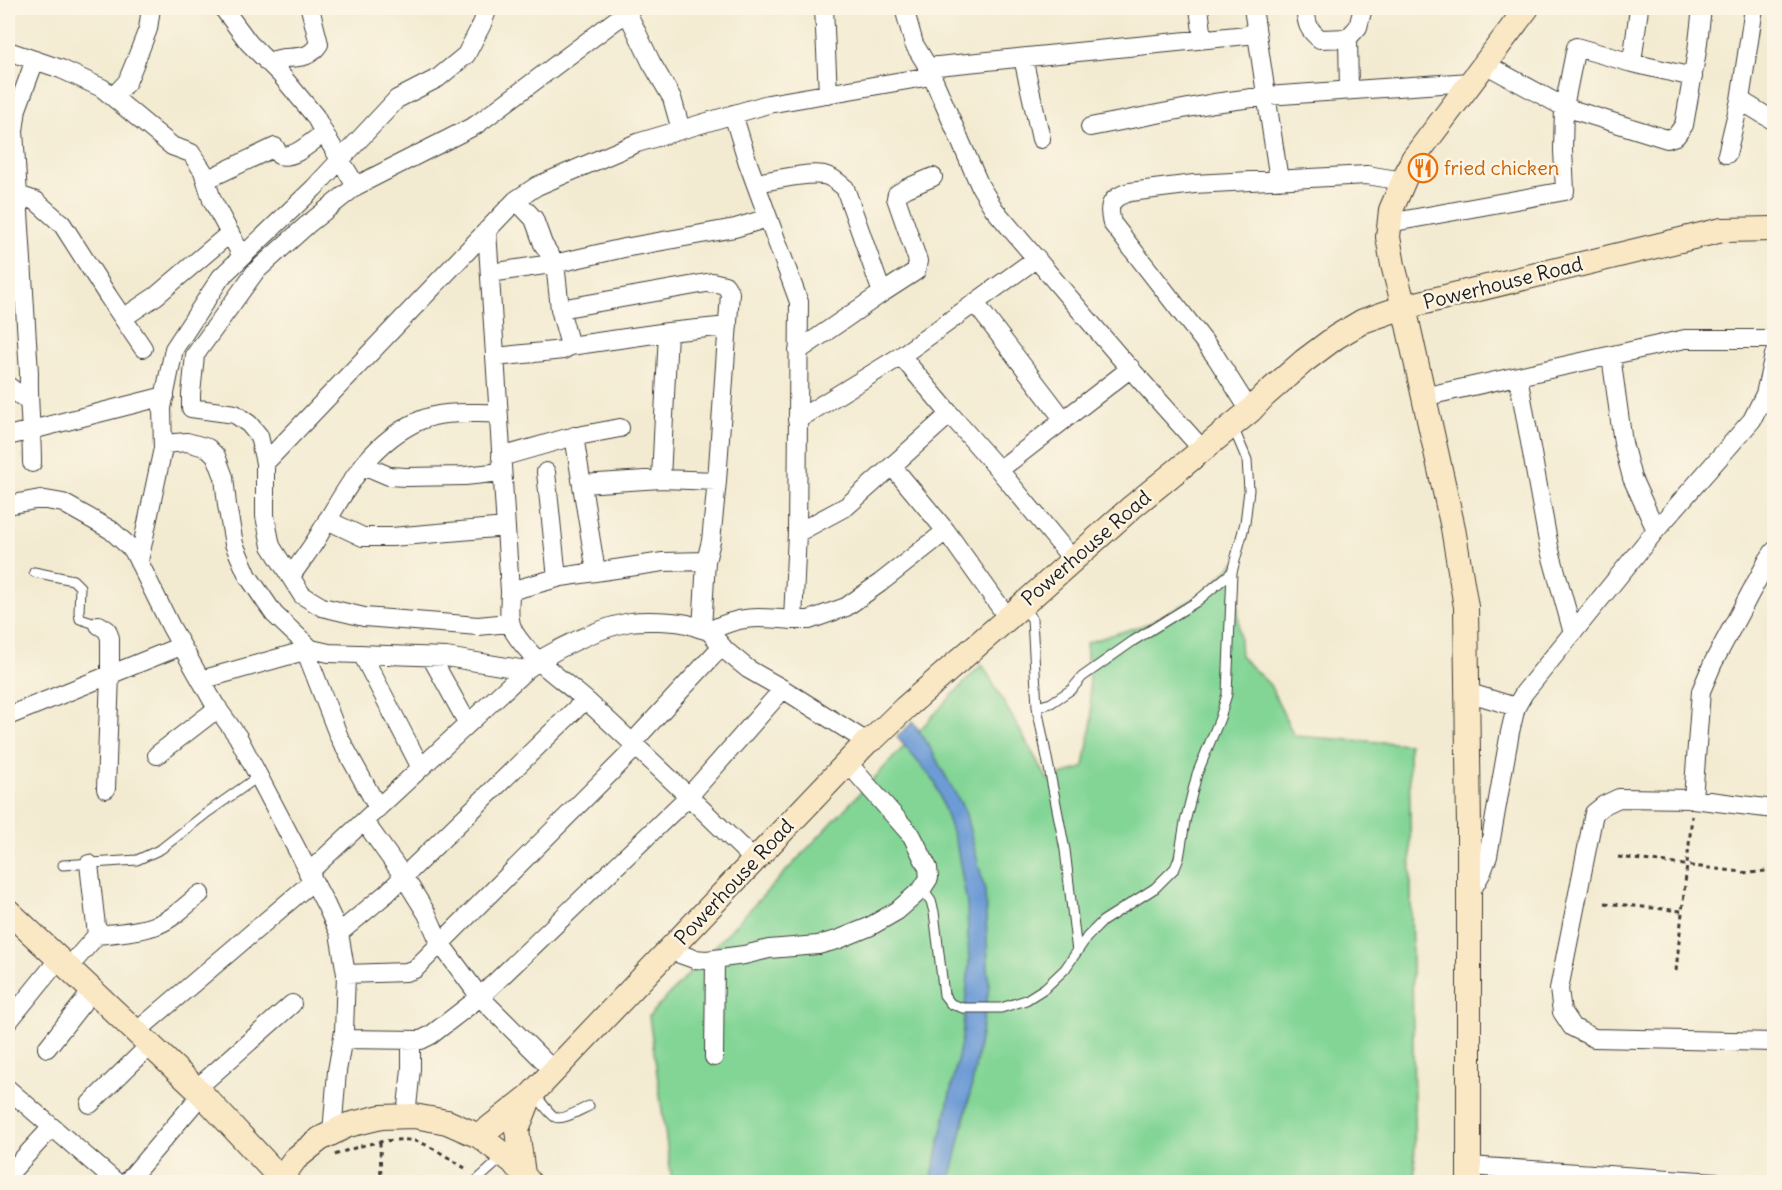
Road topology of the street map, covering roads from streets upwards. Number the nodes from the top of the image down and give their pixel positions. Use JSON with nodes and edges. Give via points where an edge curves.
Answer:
{"nodes":[{"id":1,"x":151,"y":8,"type":"edge"},
{"id":2,"x":223,"y":8,"type":"edge"},
{"id":3,"x":310,"y":8,"type":"edge"},
{"id":4,"x":488,"y":8,"type":"edge"},
{"id":5,"x":824,"y":8,"type":"edge"},
{"id":6,"x":904,"y":8,"type":"edge"},
{"id":7,"x":1198,"y":8,"type":"edge"},
{"id":8,"x":1253,"y":8,"type":"edge"},
{"id":9,"x":1305,"y":8,"type":"edge"},
{"id":10,"x":1364,"y":8,"type":"edge"},
{"id":11,"x":1527,"y":8,"type":"edge"},
{"id":12,"x":1639,"y":8,"type":"edge"},
{"id":13,"x":1702,"y":8,"type":"edge"},
{"id":14,"x":1754,"y":8,"type":"edge"},
{"id":15,"x":630,"y":10,"type":"edge"},
{"id":16,"x":1257,"y":34,"type":"junction"},
{"id":17,"x":1348,"y":38,"type":"junction"},
{"id":18,"x":1203,"y":39,"type":"junction"},
{"id":19,"x":8,"y":51,"type":"edge"},
{"id":20,"x":1023,"y":58,"type":"junction"},
{"id":21,"x":35,"y":60,"type":"junction"},
{"id":22,"x":267,"y":62,"type":"junction"},
{"id":23,"x":1632,"y":63,"type":"junction"},
{"id":24,"x":930,"y":72,"type":"junction"},
{"id":25,"x":1477,"y":73,"type":"junction"},
{"id":26,"x":1693,"y":77,"type":"junction"},
{"id":27,"x":1349,"y":90,"type":"junction"},
{"id":28,"x":828,"y":94,"type":"junction"},
{"id":29,"x":1267,"y":96,"type":"junction"},
{"id":30,"x":113,"y":97,"type":"junction"},
{"id":31,"x":1740,"y":100,"type":"junction"},
{"id":32,"x":1564,"y":107,"type":"junction"},
{"id":33,"x":733,"y":114,"type":"junction"},
{"id":34,"x":1774,"y":121,"type":"edge"},
{"id":35,"x":1090,"y":126,"type":"dead end"},
{"id":36,"x":681,"y":130,"type":"junction"},
{"id":37,"x":324,"y":133,"type":"junction"},
{"id":38,"x":1041,"y":139,"type":"dead end"},
{"id":39,"x":1727,"y":154,"type":"dead end"},
{"id":40,"x":339,"y":160,"type":"junction"},
{"id":41,"x":933,"y":177,"type":"dead end"},
{"id":42,"x":206,"y":180,"type":"junction"},
{"id":43,"x":1279,"y":180,"type":"junction"},
{"id":44,"x":1403,"y":181,"type":"junction"},
{"id":45,"x":756,"y":183,"type":"junction"},
{"id":46,"x":356,"y":186,"type":"junction"},
{"id":47,"x":13,"y":195,"type":"edge"},
{"id":48,"x":516,"y":200,"type":"junction"},
{"id":49,"x":768,"y":218,"type":"junction"},
{"id":50,"x":1389,"y":224,"type":"junction"},
{"id":51,"x":1774,"y":229,"type":"edge"},
{"id":52,"x":487,"y":230,"type":"junction"},
{"id":53,"x":230,"y":234,"type":"junction"},
{"id":54,"x":1037,"y":258,"type":"junction"},
{"id":55,"x":240,"y":259,"type":"junction"},
{"id":56,"x":555,"y":263,"type":"junction"},
{"id":57,"x":15,"y":270,"type":"edge"},
{"id":58,"x":255,"y":272,"type":"junction"},
{"id":59,"x":490,"y":273,"type":"junction"},
{"id":60,"x":882,"y":293,"type":"junction"},
{"id":61,"x":975,"y":303,"type":"junction"},
{"id":62,"x":1404,"y":307,"type":"junction"},
{"id":63,"x":560,"y":309,"type":"junction"},
{"id":64,"x":123,"y":318,"type":"junction"},
{"id":65,"x":728,"y":326,"type":"junction"},
{"id":66,"x":668,"y":332,"type":"junction"},
{"id":67,"x":1774,"y":339,"type":"edge"},
{"id":68,"x":570,"y":346,"type":"junction"},
{"id":69,"x":143,"y":348,"type":"dead end"},
{"id":70,"x":798,"y":351,"type":"junction"},
{"id":71,"x":1774,"y":354,"type":"edge"},
{"id":72,"x":901,"y":356,"type":"junction"},
{"id":73,"x":1611,"y":356,"type":"junction"},
{"id":74,"x":495,"y":357,"type":"junction"},
{"id":75,"x":1131,"y":368,"type":"junction"},
{"id":76,"x":1518,"y":376,"type":"junction"},
{"id":77,"x":8,"y":386,"type":"edge"},
{"id":78,"x":1770,"y":395,"type":"edge"},
{"id":79,"x":1423,"y":397,"type":"junction"},
{"id":80,"x":28,"y":400,"type":"junction"},
{"id":81,"x":164,"y":402,"type":"junction"},
{"id":82,"x":498,"y":413,"type":"junction"},
{"id":83,"x":950,"y":414,"type":"junction"},
{"id":84,"x":1241,"y":418,"type":"junction"},
{"id":85,"x":797,"y":420,"type":"junction"},
{"id":86,"x":1065,"y":420,"type":"junction"},
{"id":87,"x":620,"y":428,"type":"dead end"},
{"id":88,"x":32,"y":430,"type":"junction"},
{"id":89,"x":8,"y":436,"type":"edge"},
{"id":90,"x":574,"y":436,"type":"junction"},
{"id":91,"x":163,"y":442,"type":"junction"},
{"id":92,"x":1202,"y":449,"type":"junction"},
{"id":93,"x":32,"y":463,"type":"dead end"},
{"id":94,"x":265,"y":463,"type":"junction"},
{"id":95,"x":363,"y":465,"type":"junction"},
{"id":96,"x":502,"y":465,"type":"junction"},
{"id":97,"x":892,"y":466,"type":"junction"},
{"id":98,"x":999,"y":470,"type":"junction"},
{"id":99,"x":546,"y":472,"type":"dead end"},
{"id":100,"x":661,"y":480,"type":"junction"},
{"id":101,"x":717,"y":481,"type":"junction"},
{"id":102,"x":582,"y":484,"type":"junction"},
{"id":103,"x":8,"y":505,"type":"edge"},
{"id":104,"x":327,"y":520,"type":"junction"},
{"id":105,"x":506,"y":527,"type":"junction"},
{"id":106,"x":1656,"y":530,"type":"junction"},
{"id":107,"x":946,"y":531,"type":"junction"},
{"id":108,"x":797,"y":532,"type":"junction"},
{"id":109,"x":1774,"y":550,"type":"edge"},
{"id":110,"x":1073,"y":560,"type":"junction"},
{"id":111,"x":139,"y":561,"type":"junction"},
{"id":112,"x":706,"y":561,"type":"junction"},
{"id":113,"x":597,"y":572,"type":"junction"},
{"id":114,"x":291,"y":576,"type":"junction"},
{"id":115,"x":557,"y":578,"type":"junction"},
{"id":116,"x":510,"y":591,"type":"junction"},
{"id":117,"x":1015,"y":612,"type":"junction"},
{"id":118,"x":794,"y":620,"type":"junction"},
{"id":119,"x":99,"y":625,"type":"road end"},
{"id":120,"x":512,"y":628,"type":"junction"},
{"id":121,"x":705,"y":630,"type":"junction"},
{"id":122,"x":1573,"y":633,"type":"junction"},
{"id":123,"x":182,"y":646,"type":"junction"},
{"id":124,"x":722,"y":646,"type":"junction"},
{"id":125,"x":309,"y":651,"type":"junction"},
{"id":126,"x":362,"y":654,"type":"junction"},
{"id":127,"x":431,"y":657,"type":"junction"},
{"id":128,"x":532,"y":661,"type":"junction"},
{"id":129,"x":110,"y":674,"type":"junction"},
{"id":130,"x":201,"y":680,"type":"junction"},
{"id":131,"x":783,"y":689,"type":"junction"},
{"id":132,"x":1467,"y":692,"type":"junction"},
{"id":133,"x":585,"y":700,"type":"junction"},
{"id":134,"x":1516,"y":707,"type":"junction"},
{"id":135,"x":218,"y":708,"type":"junction"},
{"id":136,"x":8,"y":716,"type":"edge"},
{"id":137,"x":468,"y":724,"type":"junction"},
{"id":138,"x":871,"y":739,"type":"junction"},
{"id":139,"x":634,"y":745,"type":"junction"},
{"id":140,"x":157,"y":756,"type":"dead end"},
{"id":141,"x":847,"y":762,"type":"junction"},
{"id":142,"x":421,"y":768,"type":"junction"},
{"id":143,"x":106,"y":789,"type":"dead end"},
{"id":144,"x":689,"y":796,"type":"junction"},
{"id":145,"x":1693,"y":799,"type":"junction"},
{"id":146,"x":378,"y":808,"type":"junction"},
{"id":147,"x":1774,"y":809,"type":"edge"},
{"id":148,"x":364,"y":821,"type":"junction"},
{"id":149,"x":754,"y":860,"type":"junction"},
{"id":150,"x":89,"y":864,"type":"road end"},
{"id":151,"x":310,"y":877,"type":"junction"},
{"id":152,"x":404,"y":877,"type":"junction"},
{"id":153,"x":200,"y":894,"type":"dead end"},
{"id":154,"x":1468,"y":896,"type":"junction"},
{"id":155,"x":9,"y":917,"type":"edge"},
{"id":156,"x":339,"y":933,"type":"junction"},
{"id":157,"x":97,"y":935,"type":"junction"},
{"id":158,"x":440,"y":943,"type":"junction"},
{"id":159,"x":669,"y":950,"type":"junction"},
{"id":160,"x":715,"y":959,"type":"junction"},
{"id":161,"x":63,"y":963,"type":"junction"},
{"id":162,"x":346,"y":974,"type":"junction"},
{"id":163,"x":92,"y":991,"type":"junction"},
{"id":164,"x":480,"y":997,"type":"junction"},
{"id":165,"x":292,"y":1004,"type":"dead end"},
{"id":166,"x":8,"y":1022,"type":"edge"},
{"id":167,"x":143,"y":1038,"type":"junction"},
{"id":168,"x":343,"y":1039,"type":"junction"},
{"id":169,"x":411,"y":1040,"type":"junction"},
{"id":170,"x":1774,"y":1042,"type":"edge"},
{"id":171,"x":47,"y":1048,"type":"dead end"},
{"id":172,"x":714,"y":1056,"type":"dead end"},
{"id":173,"x":554,"y":1071,"type":"junction"},
{"id":174,"x":8,"y":1089,"type":"edge"},
{"id":175,"x":199,"y":1092,"type":"junction"},
{"id":176,"x":532,"y":1095,"type":"junction"},
{"id":177,"x":90,"y":1104,"type":"dead end"},
{"id":178,"x":406,"y":1116,"type":"junction"},
{"id":179,"x":52,"y":1127,"type":"junction"},
{"id":180,"x":332,"y":1133,"type":"junction"},
{"id":181,"x":480,"y":1136,"type":"junction"},
{"id":182,"x":1469,"y":1174,"type":"edge"},
{"id":183,"x":8,"y":1175,"type":"edge"},
{"id":184,"x":526,"y":1178,"type":"edge"},
{"id":185,"x":279,"y":1181,"type":"edge"},
{"id":186,"x":116,"y":1182,"type":"edge"},
{"id":187,"x":127,"y":1182,"type":"edge"},
{"id":188,"x":1716,"y":1182,"type":"edge"}],
"edges":[{"from":1,"to":30,"type":"street","via":[[148,29],[134,65]]},
{"from":2,"to":22,"type":"street"},
{"from":3,"to":22,"type":"street","via":[[319,44],[314,52],[306,57]]},
{"from":4,"to":40,"type":"street","via":[[466,55],[438,78],[397,99]]},
{"from":5,"to":28,"type":"street"},
{"from":6,"to":24,"type":"street","via":[[914,44]]},
{"from":7,"to":18,"type":"street"},
{"from":8,"to":16,"type":"street"},
{"from":9,"to":17,"type":"street","via":[[1311,33],[1320,39]]},
{"from":10,"to":17,"type":"street","via":[[1358,27]]},
{"from":11,"to":25,"type":"main road"},
{"from":12,"to":23,"type":"street"},
{"from":13,"to":26,"type":"street"},
{"from":14,"to":31,"type":"street"},
{"from":15,"to":36,"type":"street","via":[[651,62],[672,98]]},
{"from":15,"to":46,"type":"street","via":[[476,125]]},
{"from":16,"to":18,"type":"street"},
{"from":16,"to":29,"type":"street"},
{"from":17,"to":27,"type":"street"},
{"from":18,"to":20,"type":"street"},
{"from":19,"to":21,"type":"street"},
{"from":20,"to":24,"type":"street"},
{"from":20,"to":38,"type":"street"},
{"from":21,"to":30,"type":"street","via":[[102,88]]},
{"from":21,"to":47,"type":"street","via":[[17,109]]},
{"from":22,"to":37,"type":"street","via":[[315,116]]},
{"from":23,"to":26,"type":"street"},
{"from":23,"to":32,"type":"street","via":[[1578,41]]},
{"from":24,"to":28,"type":"street"},
{"from":24,"to":54,"type":"street","via":[[994,209]]},
{"from":25,"to":27,"type":"street"},
{"from":25,"to":32,"type":"street"},
{"from":25,"to":44,"type":"main road","via":[[1413,159]]},
{"from":26,"to":32,"type":"street","via":[[1684,125],[1667,140]]},
{"from":27,"to":29,"type":"street"},
{"from":28,"to":33,"type":"street"},
{"from":29,"to":35,"type":"street"},
{"from":29,"to":43,"type":"street"},
{"from":30,"to":42,"type":"street","via":[[172,146],[191,153]]},
{"from":31,"to":34,"type":"street"},
{"from":31,"to":39,"type":"street"},
{"from":32,"to":50,"type":"street","via":[[1565,191]]},
{"from":33,"to":36,"type":"street"},
{"from":33,"to":45,"type":"street"},
{"from":36,"to":48,"type":"street","via":[[637,143],[537,186]]},
{"from":37,"to":40,"type":"street"},
{"from":37,"to":42,"type":"street","via":[[290,156],[279,155],[275,147]]},
{"from":40,"to":46,"type":"street"},
{"from":40,"to":55,"type":"street"},
{"from":41,"to":60,"type":"street","via":[[897,194],[918,261],[916,271]]},
{"from":42,"to":53,"type":"street"},
{"from":43,"to":44,"type":"street","via":[[1367,175]]},
{"from":43,"to":84,"type":"street","via":[[1130,192],[1112,202],[1109,211],[1112,223],[1216,357]]},
{"from":44,"to":50,"type":"main road"},
{"from":45,"to":49,"type":"street"},
{"from":45,"to":60,"type":"street","via":[[810,175],[826,175],[836,180],[845,188]]},
{"from":46,"to":58,"type":"street"},
{"from":47,"to":57,"type":"street"},
{"from":47,"to":64,"type":"street","via":[[36,201],[62,224]]},
{"from":48,"to":52,"type":"street"},
{"from":48,"to":56,"type":"street","via":[[534,219]]},
{"from":49,"to":56,"type":"street"},
{"from":49,"to":70,"type":"street","via":[[799,302]]},
{"from":50,"to":62,"type":"main road","via":[[1389,246]]},
{"from":51,"to":62,"type":"main road","name":"Powerhouse Road","via":[[1722,230]]},
{"from":52,"to":59,"type":"street"},
{"from":52,"to":94,"type":"street"},
{"from":53,"to":55,"type":"street"},
{"from":53,"to":64,"type":"street","via":[[156,296]]},
{"from":54,"to":61,"type":"street"},
{"from":54,"to":75,"type":"street"},
{"from":55,"to":58,"type":"street"},
{"from":55,"to":81,"type":"street","via":[[221,277],[174,349]]},
{"from":56,"to":59,"type":"street"},
{"from":56,"to":63,"type":"street"},
{"from":57,"to":80,"type":"street","via":[[29,373]]},
{"from":58,"to":94,"type":"street","via":[[195,355],[191,408],[235,414],[249,424],[259,436]]},
{"from":59,"to":74,"type":"street"},
{"from":60,"to":70,"type":"street"},
{"from":61,"to":72,"type":"street"},
{"from":61,"to":86,"type":"street"},
{"from":62,"to":79,"type":"main road"},
{"from":62,"to":84,"type":"main road","name":"Powerhouse Road","via":[[1363,321],[1336,337]]},
{"from":63,"to":65,"type":"street","via":[[712,282],[725,285],[730,293]]},
{"from":63,"to":68,"type":"street"},
{"from":64,"to":69,"type":"street"},
{"from":65,"to":66,"type":"street"},
{"from":65,"to":101,"type":"street"},
{"from":66,"to":68,"type":"street"},
{"from":66,"to":100,"type":"street"},
{"from":67,"to":73,"type":"street","via":[[1685,339]]},
{"from":68,"to":74,"type":"street"},
{"from":70,"to":85,"type":"street"},
{"from":71,"to":78,"type":"street"},
{"from":72,"to":83,"type":"street"},
{"from":72,"to":85,"type":"street"},
{"from":73,"to":76,"type":"street"},
{"from":73,"to":106,"type":"street","via":[[1632,478]]},
{"from":74,"to":82,"type":"street"},
{"from":75,"to":86,"type":"street"},
{"from":75,"to":92,"type":"street"},
{"from":76,"to":79,"type":"street"},
{"from":76,"to":122,"type":"street","via":[[1549,547]]},
{"from":77,"to":80,"type":"street"},
{"from":78,"to":106,"type":"street"},
{"from":79,"to":132,"type":"main road","via":[[1453,528],[1466,608]]},
{"from":80,"to":88,"type":"street"},
{"from":81,"to":88,"type":"street"},
{"from":81,"to":91,"type":"street"},
{"from":82,"to":95,"type":"street","via":[[448,414],[422,420],[370,455]]},
{"from":82,"to":96,"type":"street"},
{"from":83,"to":97,"type":"street"},
{"from":83,"to":98,"type":"street"},
{"from":84,"to":92,"type":"main road","name":"Powerhouse Road"},
{"from":85,"to":108,"type":"street"},
{"from":86,"to":98,"type":"street"},
{"from":87,"to":90,"type":"street"},
{"from":88,"to":89,"type":"street"},
{"from":88,"to":93,"type":"street"},
{"from":90,"to":96,"type":"street"},
{"from":90,"to":102,"type":"street"},
{"from":91,"to":111,"type":"street"},
{"from":91,"to":125,"type":"street","via":[[187,442],[208,448],[216,456],[224,477],[234,544],[248,576],[274,614]]},
{"from":92,"to":110,"type":"main road","name":"Powerhouse Road"},
{"from":94,"to":114,"type":"street","via":[[265,516],[271,546]]},
{"from":95,"to":96,"type":"street","via":[[389,476],[406,477],[465,476]]},
{"from":95,"to":104,"type":"street"},
{"from":96,"to":105,"type":"street"},
{"from":97,"to":107,"type":"street"},
{"from":97,"to":108,"type":"street","via":[[847,506]]},
{"from":98,"to":110,"type":"street"},
{"from":99,"to":115,"type":"street"},
{"from":100,"to":101,"type":"street"},
{"from":100,"to":102,"type":"street"},
{"from":101,"to":112,"type":"street"},
{"from":102,"to":113,"type":"street"},
{"from":103,"to":111,"type":"street","via":[[40,499],[63,503],[111,530]]},
{"from":104,"to":105,"type":"street","via":[[363,537]]},
{"from":104,"to":114,"type":"street"},
{"from":105,"to":116,"type":"street"},
{"from":106,"to":122,"type":"street"},
{"from":107,"to":117,"type":"street"},
{"from":107,"to":118,"type":"street","via":[[846,607],[809,620]]},
{"from":108,"to":118,"type":"street"},
{"from":109,"to":145,"type":"street","via":[[1701,691]]},
{"from":110,"to":117,"type":"main road","name":"Powerhouse Road"},
{"from":111,"to":123,"type":"street"},
{"from":112,"to":113,"type":"street","via":[[663,562]]},
{"from":112,"to":121,"type":"street"},
{"from":113,"to":115,"type":"street"},
{"from":114,"to":120,"type":"street","via":[[302,594],[322,607],[363,617]]},
{"from":115,"to":116,"type":"street"},
{"from":116,"to":120,"type":"street"},
{"from":117,"to":138,"type":"main road","name":"Powerhouse Road"},
{"from":118,"to":121,"type":"street","via":[[754,617]]},
{"from":119,"to":129,"type":"street","via":[[110,638]]},
{"from":120,"to":128,"type":"street"},
{"from":121,"to":124,"type":"street"},
{"from":121,"to":128,"type":"street","via":[[684,623],[632,622]]},
{"from":122,"to":134,"type":"street"},
{"from":123,"to":129,"type":"street"},
{"from":123,"to":130,"type":"street"},
{"from":124,"to":131,"type":"street","via":[[748,669]]},
{"from":124,"to":139,"type":"street"},
{"from":125,"to":126,"type":"street"},
{"from":125,"to":130,"type":"street"},
{"from":125,"to":146,"type":"street","via":[[339,737]]},
{"from":126,"to":127,"type":"street"},
{"from":126,"to":142,"type":"street"},
{"from":127,"to":128,"type":"street"},
{"from":127,"to":137,"type":"street"},
{"from":128,"to":133,"type":"street"},
{"from":128,"to":137,"type":"street"},
{"from":129,"to":136,"type":"street"},
{"from":129,"to":143,"type":"street"},
{"from":130,"to":135,"type":"street"},
{"from":131,"to":138,"type":"street"},
{"from":131,"to":144,"type":"street"},
{"from":132,"to":134,"type":"street"},
{"from":132,"to":154,"type":"main road"},
{"from":133,"to":139,"type":"street"},
{"from":133,"to":152,"type":"street"},
{"from":134,"to":154,"type":"street","via":[[1488,856]]},
{"from":135,"to":140,"type":"street"},
{"from":135,"to":151,"type":"street","via":[[238,737]]},
{"from":137,"to":142,"type":"street"},
{"from":138,"to":141,"type":"main road","name":"Powerhouse Road"},
{"from":139,"to":144,"type":"street"},
{"from":139,"to":158,"type":"street"},
{"from":141,"to":149,"type":"main road","name":"Powerhouse Road"},
{"from":141,"to":160,"type":"street","via":[[912,836],[928,868],[929,878],[922,890],[897,911],[837,940]]},
{"from":142,"to":146,"type":"street"},
{"from":144,"to":149,"type":"street"},
{"from":144,"to":164,"type":"street"},
{"from":145,"to":147,"type":"street"},
{"from":145,"to":170,"type":"street","via":[[1619,798],[1594,813],[1559,990],[1562,1011],[1572,1028],[1594,1038]]},
{"from":146,"to":148,"type":"street"},
{"from":148,"to":151,"type":"street"},
{"from":148,"to":152,"type":"street"},
{"from":149,"to":159,"type":"main road","name":"Powerhouse Road"},
{"from":150,"to":157,"type":"street"},
{"from":151,"to":156,"type":"street"},
{"from":151,"to":167,"type":"street"},
{"from":152,"to":156,"type":"street"},
{"from":152,"to":158,"type":"street"},
{"from":153,"to":157,"type":"street","via":[[155,926]]},
{"from":154,"to":182,"type":"main road"},
{"from":155,"to":161,"type":"main road"},
{"from":156,"to":162,"type":"street"},
{"from":157,"to":161,"type":"street"},
{"from":158,"to":162,"type":"street","via":[[415,969],[406,972]]},
{"from":158,"to":164,"type":"street"},
{"from":159,"to":160,"type":"street","via":[[693,959]]},
{"from":159,"to":173,"type":"main road","name":"Powerhouse Road"},
{"from":160,"to":172,"type":"street"},
{"from":161,"to":163,"type":"main road"},
{"from":161,"to":166,"type":"street"},
{"from":162,"to":168,"type":"street"},
{"from":163,"to":167,"type":"main road"},
{"from":163,"to":171,"type":"street"},
{"from":164,"to":169,"type":"street","via":[[431,1035]]},
{"from":164,"to":173,"type":"street"},
{"from":165,"to":175,"type":"street"},
{"from":167,"to":175,"type":"main road"},
{"from":167,"to":177,"type":"street"},
{"from":168,"to":169,"type":"street"},
{"from":168,"to":180,"type":"street"},
{"from":169,"to":178,"type":"street"},
{"from":173,"to":176,"type":"main road","name":"Powerhouse Road"},
{"from":174,"to":179,"type":"street"},
{"from":175,"to":185,"type":"main road"},
{"from":175,"to":187,"type":"street"},
{"from":176,"to":181,"type":"main road"},
{"from":176,"to":184,"type":"main road","via":[[517,1130]]},
{"from":178,"to":180,"type":"main road","via":[[381,1117]]},
{"from":178,"to":181,"type":"main road","via":[[447,1122]]},
{"from":179,"to":183,"type":"street"},
{"from":179,"to":186,"type":"street"},
{"from":180,"to":185,"type":"main road","via":[[295,1159]]},
{"from":181,"to":184,"type":"main road","via":[[513,1162]]},
{"from":182,"to":188,"type":"street"}]}
